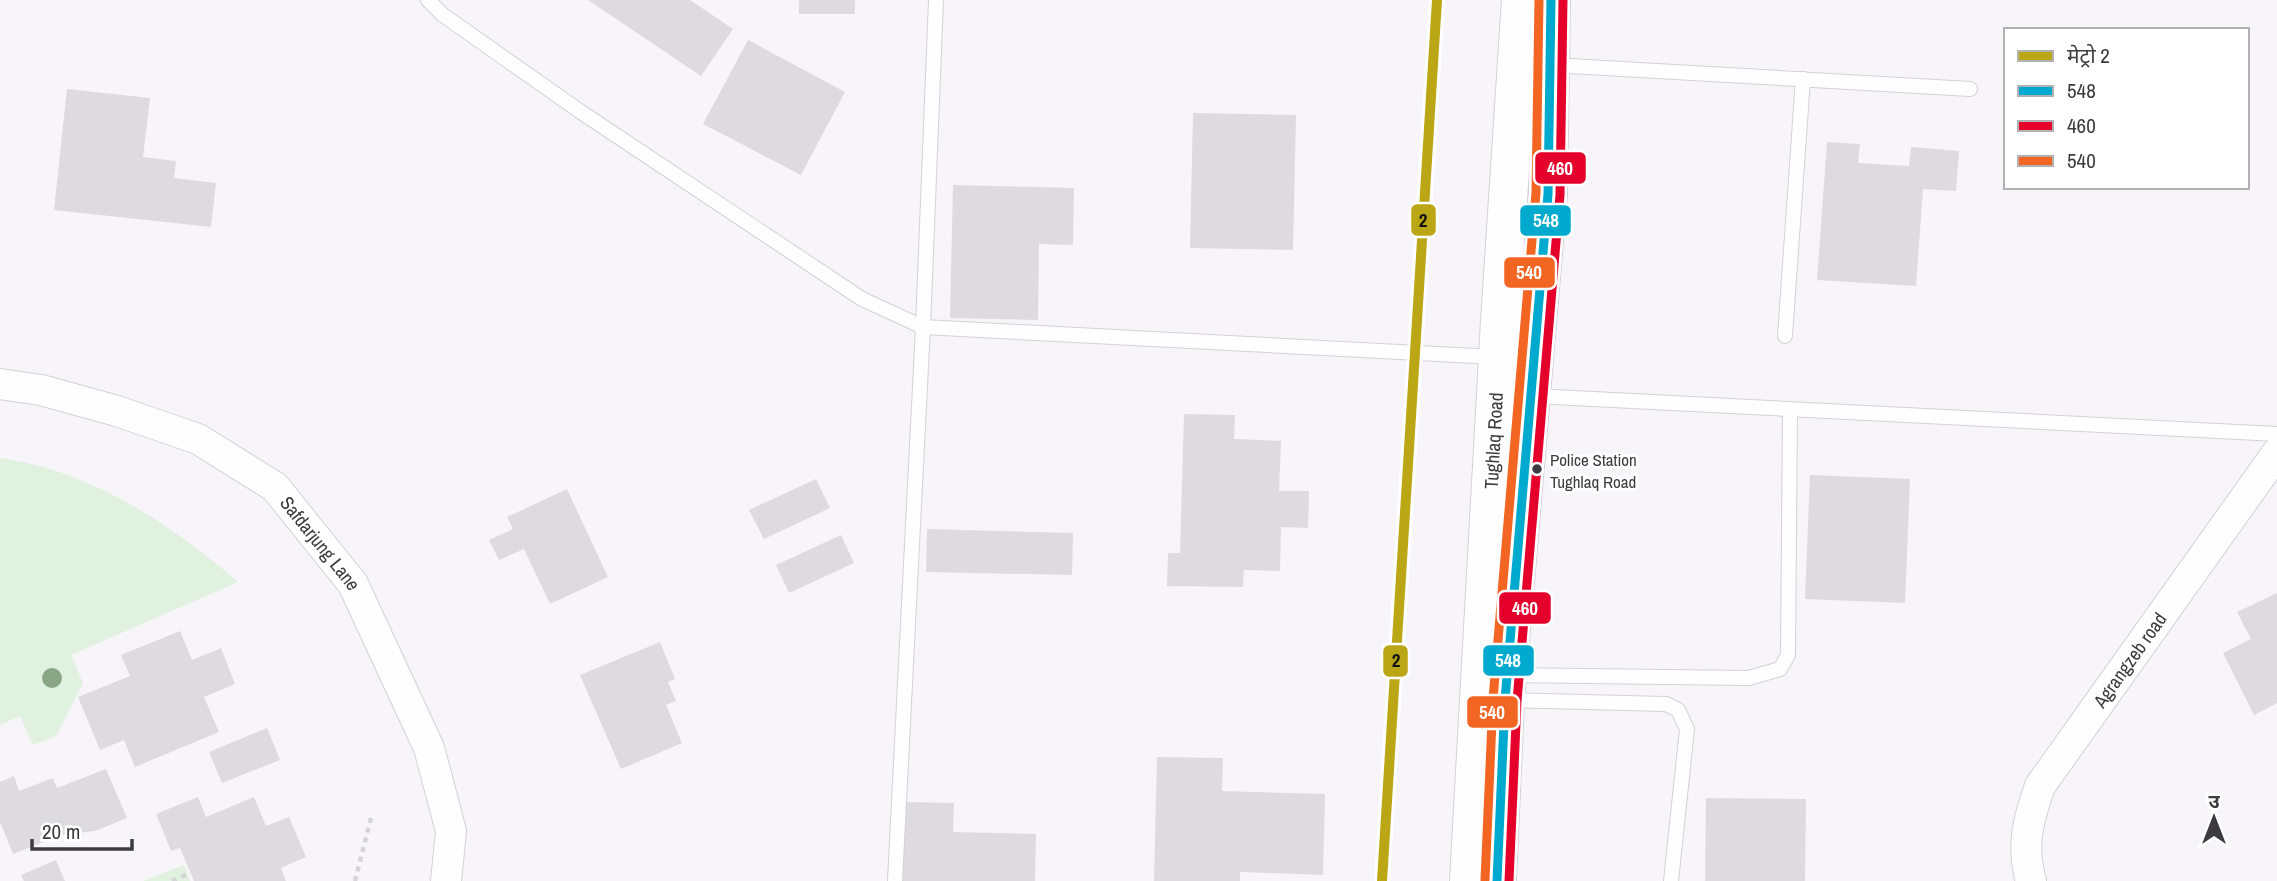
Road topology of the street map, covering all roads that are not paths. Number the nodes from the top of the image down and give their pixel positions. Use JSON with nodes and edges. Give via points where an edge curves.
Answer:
{"nodes":[{"id":1,"x":428,"y":0,"type":"edge"},
{"id":2,"x":936,"y":0,"type":"edge"},
{"id":3,"x":1521,"y":0,"type":"edge"},
{"id":4,"x":1551,"y":0,"type":"edge"},
{"id":5,"x":1548,"y":65,"type":"junction"},
{"id":6,"x":1803,"y":79,"type":"junction"},
{"id":7,"x":1970,"y":89,"type":"dead end"},
{"id":8,"x":923,"y":327,"type":"junction"},
{"id":9,"x":1785,"y":336,"type":"dead end"},
{"id":10,"x":1498,"y":357,"type":"junction"},
{"id":11,"x":0,"y":384,"type":"edge"},
{"id":12,"x":1533,"y":396,"type":"junction"},
{"id":13,"x":1790,"y":409,"type":"junction"},
{"id":14,"x":2277,"y":434,"type":"edge"},
{"id":15,"x":2277,"y":453,"type":"edge"},
{"id":16,"x":1507,"y":688,"type":"junction"},
{"id":17,"x":446,"y":881,"type":"edge"},
{"id":18,"x":895,"y":881,"type":"edge"},
{"id":19,"x":1469,"y":881,"type":"edge"},
{"id":20,"x":1497,"y":881,"type":"edge"},
{"id":21,"x":1671,"y":881,"type":"edge"},
{"id":22,"x":2031,"y":881,"type":"edge"}],
"edges":[{"from":1,"to":8,"type":"lane","via":[[581,112],[850,291]]},
{"from":2,"to":8,"type":"lane"},
{"from":3,"to":10,"type":"main road","name":"Tughlaq Road"},
{"from":4,"to":5,"type":"main road","name":"Tughlaq Road"},
{"from":5,"to":6,"type":"lane"},
{"from":5,"to":12,"type":"main road","name":"Tughlaq Road","via":[[1548,194]]},
{"from":6,"to":7,"type":"lane"},
{"from":6,"to":9,"type":"lane"},
{"from":8,"to":10,"type":"lane"},
{"from":8,"to":18,"type":"lane"},
{"from":10,"to":19,"type":"main road","name":"Tughlaq Road"},
{"from":11,"to":17,"type":"street","name":"Safdarjung Lane","via":[[117,411],[198,439],[275,487],[353,584],[429,748],[451,831]]},
{"from":12,"to":13,"type":"lane"},
{"from":12,"to":16,"type":"main road","name":"Tughlaq Road"},
{"from":13,"to":14,"type":"lane"},
{"from":13,"to":16,"type":"lane","via":[[1788,655],[1780,669],[1749,678]]},
{"from":15,"to":22,"type":"street","name":"Agrangzeb road","via":[[2039,786],[2026,825],[2025,860]]},
{"from":16,"to":20,"type":"main road","name":"Tughlaq Road"},
{"from":16,"to":21,"type":"lane","via":[[1678,710],[1687,729]]}]}
